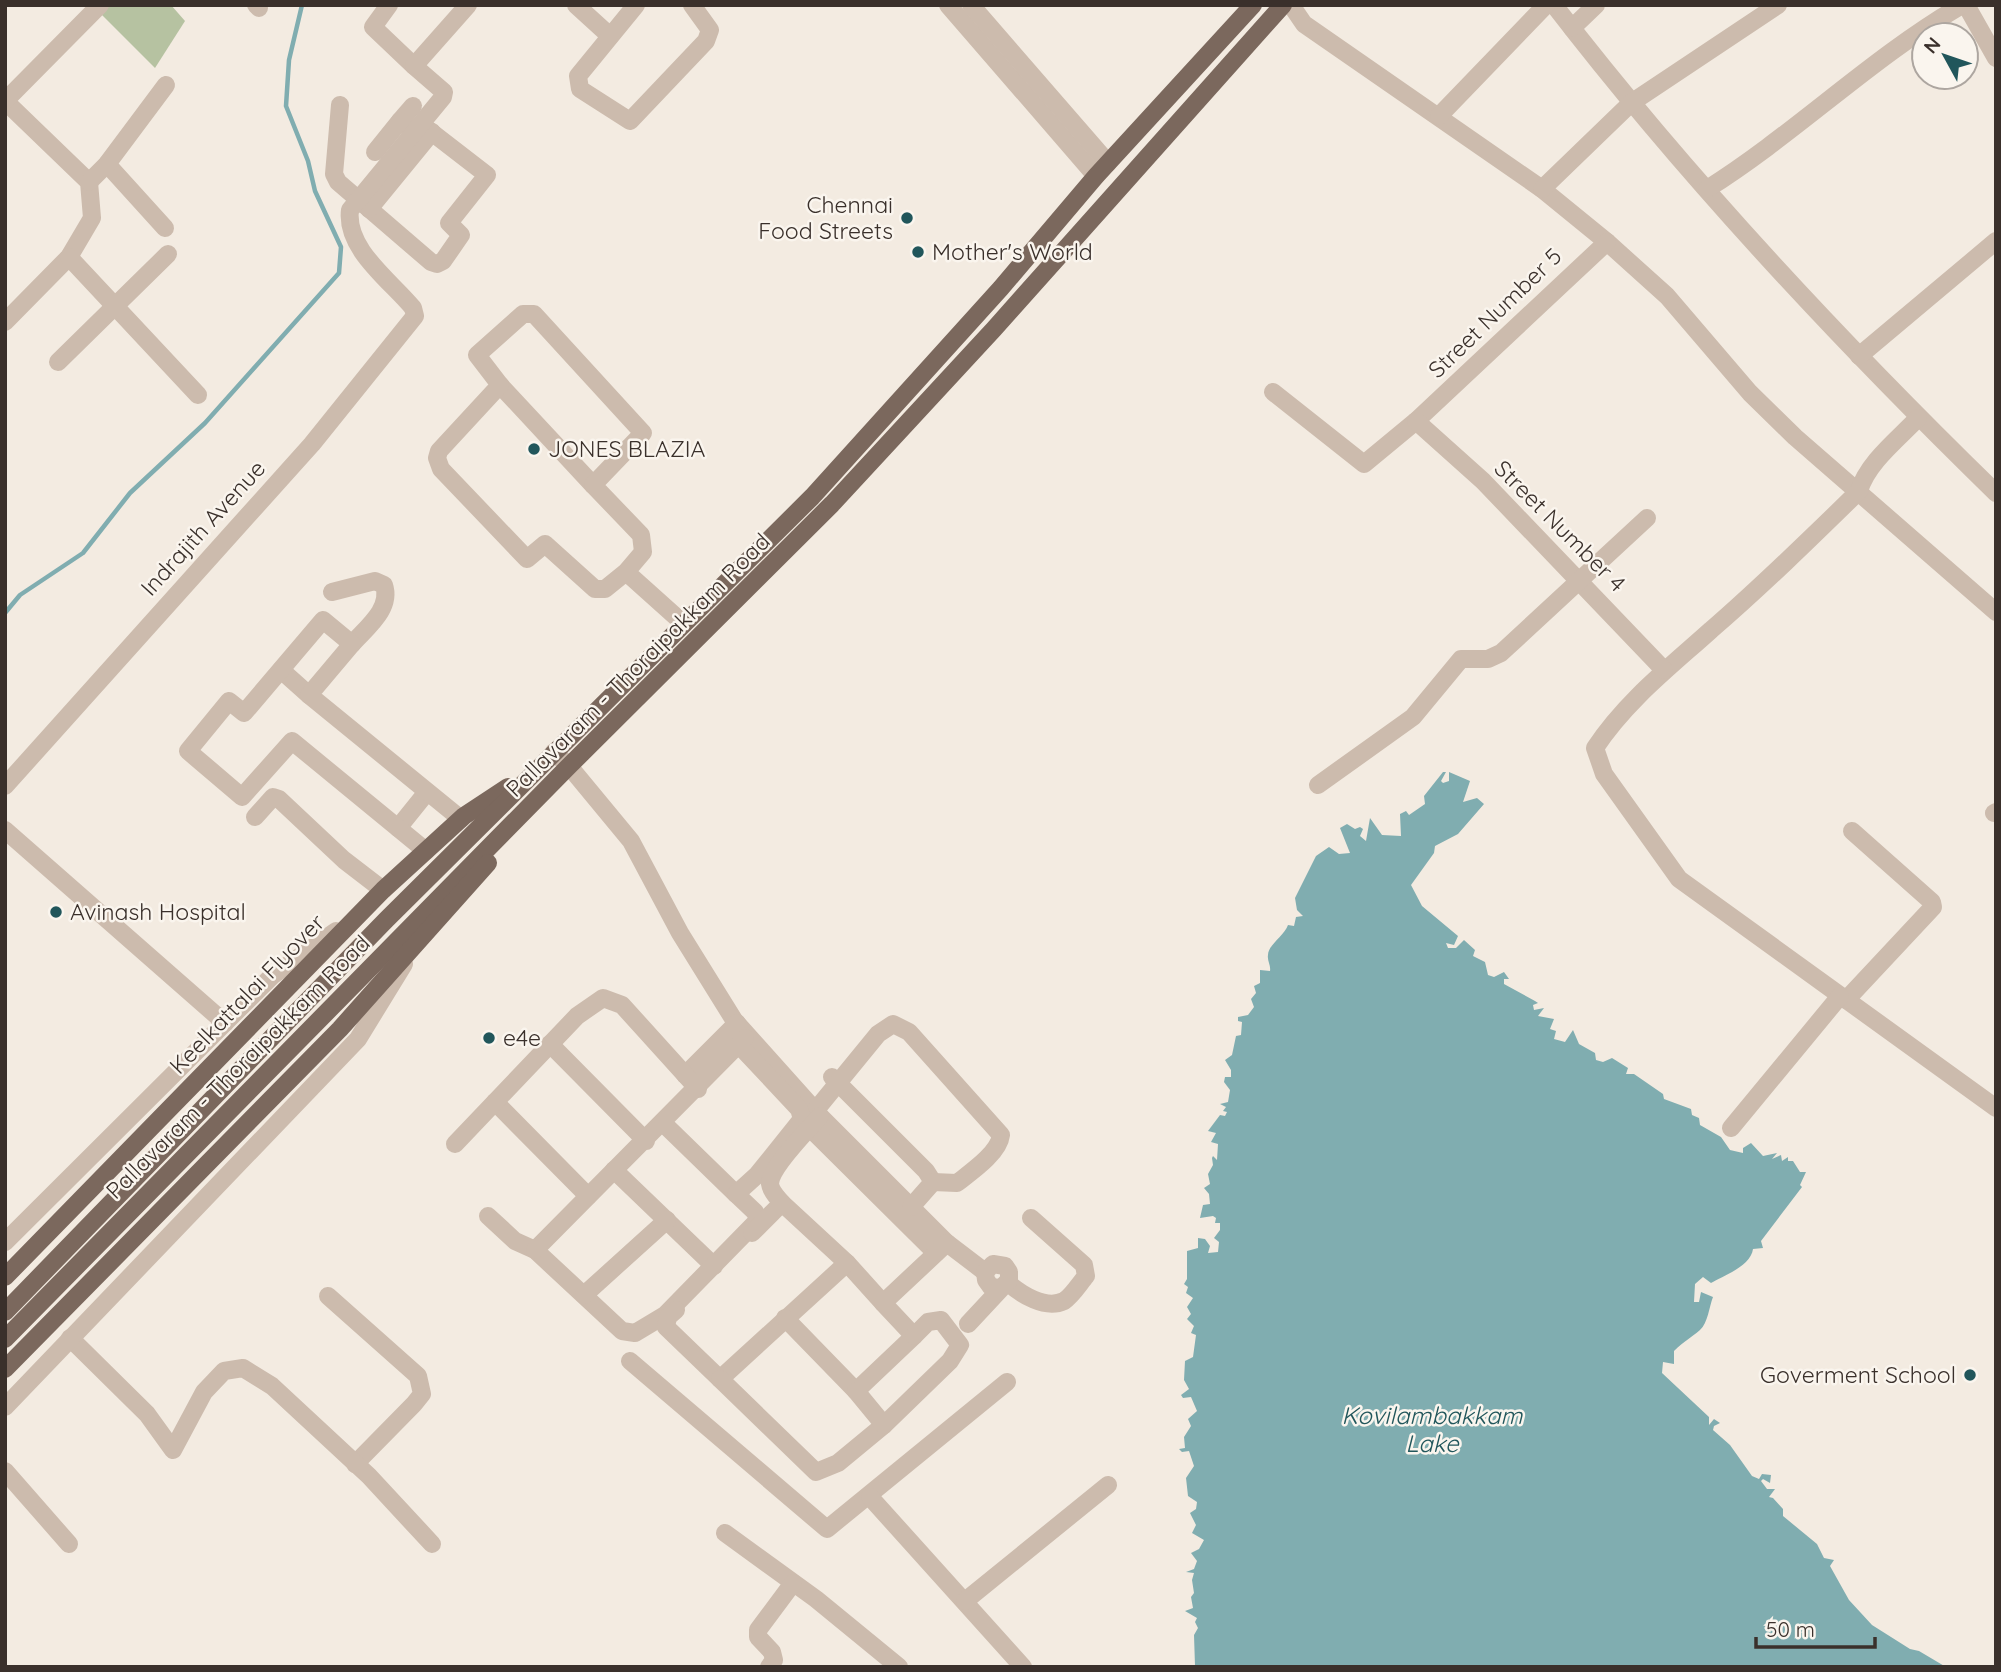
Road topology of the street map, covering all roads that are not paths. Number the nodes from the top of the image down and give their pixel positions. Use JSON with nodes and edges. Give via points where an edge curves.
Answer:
{"nodes":[{"id":1,"x":100,"y":5,"type":"edge"},
{"id":2,"x":389,"y":5,"type":"edge"},
{"id":3,"x":468,"y":5,"type":"edge"},
{"id":4,"x":576,"y":5,"type":"edge"},
{"id":5,"x":636,"y":5,"type":"edge"},
{"id":6,"x":692,"y":5,"type":"edge"},
{"id":7,"x":947,"y":5,"type":"edge"},
{"id":8,"x":971,"y":5,"type":"edge"},
{"id":9,"x":1253,"y":5,"type":"edge"},
{"id":10,"x":1283,"y":5,"type":"edge"},
{"id":11,"x":1291,"y":5,"type":"edge"},
{"id":12,"x":1546,"y":5,"type":"edge"},
{"id":13,"x":1554,"y":5,"type":"edge"},
{"id":14,"x":1596,"y":5,"type":"edge"},
{"id":15,"x":1778,"y":5,"type":"edge"},
{"id":16,"x":1964,"y":5,"type":"edge"},
{"id":17,"x":1572,"y":29,"type":"junction"},
{"id":18,"x":610,"y":36,"type":"junction"},
{"id":19,"x":1996,"y":58,"type":"edge"},
{"id":20,"x":414,"y":66,"type":"junction"},
{"id":21,"x":166,"y":85,"type":"dead end"},
{"id":22,"x":5,"y":101,"type":"edge"},
{"id":23,"x":1631,"y":103,"type":"junction"},
{"id":24,"x":340,"y":105,"type":"dead end"},
{"id":25,"x":413,"y":106,"type":"dead end"},
{"id":26,"x":1439,"y":116,"type":"junction"},
{"id":27,"x":417,"y":127,"type":"junction"},
{"id":28,"x":375,"y":152,"type":"dead end"},
{"id":29,"x":107,"y":164,"type":"junction"},
{"id":30,"x":1102,"y":169,"type":"junction"},
{"id":31,"x":89,"y":183,"type":"junction"},
{"id":32,"x":1542,"y":189,"type":"junction"},
{"id":33,"x":1707,"y":189,"type":"junction"},
{"id":34,"x":363,"y":204,"type":"junction"},
{"id":35,"x":165,"y":228,"type":"dead end"},
{"id":36,"x":1996,"y":241,"type":"edge"},
{"id":37,"x":1607,"y":242,"type":"junction"},
{"id":38,"x":168,"y":254,"type":"dead end"},
{"id":39,"x":69,"y":257,"type":"junction"},
{"id":40,"x":116,"y":305,"type":"junction"},
{"id":41,"x":5,"y":321,"type":"edge"},
{"id":42,"x":1859,"y":356,"type":"junction"},
{"id":43,"x":58,"y":362,"type":"dead end"},
{"id":44,"x":500,"y":385,"type":"junction"},
{"id":45,"x":1273,"y":392,"type":"dead end"},
{"id":46,"x":198,"y":396,"type":"dead end"},
{"id":47,"x":1918,"y":418,"type":"junction"},
{"id":48,"x":1416,"y":421,"type":"junction"},
{"id":49,"x":593,"y":485,"type":"junction"},
{"id":50,"x":1859,"y":491,"type":"junction"},
{"id":51,"x":1996,"y":493,"type":"edge"},
{"id":52,"x":1647,"y":518,"type":"dead end"},
{"id":53,"x":626,"y":572,"type":"junction"},
{"id":54,"x":1581,"y":581,"type":"junction"},
{"id":55,"x":332,"y":592,"type":"dead end"},
{"id":56,"x":1996,"y":612,"type":"edge"},
{"id":57,"x":684,"y":624,"type":"junction"},
{"id":58,"x":352,"y":644,"type":"junction"},
{"id":59,"x":281,"y":670,"type":"junction"},
{"id":60,"x":1664,"y":670,"type":"junction"},
{"id":61,"x":309,"y":695,"type":"junction"},
{"id":62,"x":554,"y":752,"type":"junction"},
{"id":63,"x":569,"y":765,"type":"junction"},
{"id":64,"x":541,"y":766,"type":"junction"},
{"id":65,"x":1318,"y":785,"type":"dead end"},
{"id":66,"x":5,"y":786,"type":"edge"},
{"id":67,"x":427,"y":792,"type":"junction"},
{"id":68,"x":539,"y":799,"type":"junction"},
{"id":69,"x":255,"y":817,"type":"dead end"},
{"id":70,"x":461,"y":819,"type":"junction"},
{"id":71,"x":398,"y":828,"type":"junction"},
{"id":72,"x":5,"y":830,"type":"edge"},
{"id":73,"x":1852,"y":831,"type":"dead end"},
{"id":74,"x":426,"y":851,"type":"junction"},
{"id":75,"x":383,"y":890,"type":"junction"},
{"id":76,"x":360,"y":914,"type":"junction"},
{"id":77,"x":413,"y":949,"type":"junction"},
{"id":78,"x":1843,"y":998,"type":"junction"},
{"id":79,"x":225,"y":1023,"type":"junction"},
{"id":80,"x":742,"y":1034,"type":"junction"},
{"id":81,"x":550,"y":1044,"type":"junction"},
{"id":82,"x":685,"y":1075,"type":"junction"},
{"id":83,"x":836,"y":1081,"type":"junction"},
{"id":84,"x":698,"y":1089,"type":"junction"},
{"id":85,"x":495,"y":1102,"type":"junction"},
{"id":86,"x":1996,"y":1108,"type":"edge"},
{"id":87,"x":815,"y":1118,"type":"junction"},
{"id":88,"x":663,"y":1123,"type":"junction"},
{"id":89,"x":1731,"y":1128,"type":"dead end"},
{"id":90,"x":646,"y":1140,"type":"junction"},
{"id":91,"x":455,"y":1144,"type":"dead end"},
{"id":92,"x":614,"y":1170,"type":"junction"},
{"id":93,"x":933,"y":1182,"type":"junction"},
{"id":94,"x":736,"y":1194,"type":"junction"},
{"id":95,"x":588,"y":1196,"type":"junction"},
{"id":96,"x":782,"y":1203,"type":"junction"},
{"id":97,"x":911,"y":1208,"type":"junction"},
{"id":98,"x":488,"y":1216,"type":"dead end"},
{"id":99,"x":1031,"y":1218,"type":"dead end"},
{"id":100,"x":667,"y":1220,"type":"junction"},
{"id":101,"x":5,"y":1242,"type":"edge"},
{"id":102,"x":942,"y":1248,"type":"junction"},
{"id":103,"x":535,"y":1250,"type":"junction"},
{"id":104,"x":847,"y":1263,"type":"junction"},
{"id":105,"x":714,"y":1266,"type":"junction"},
{"id":106,"x":5,"y":1277,"type":"edge"},
{"id":107,"x":1004,"y":1286,"type":"junction"},
{"id":108,"x":584,"y":1295,"type":"junction"},
{"id":109,"x":328,"y":1296,"type":"dead end"},
{"id":110,"x":883,"y":1303,"type":"junction"},
{"id":111,"x":5,"y":1312,"type":"edge"},
{"id":112,"x":785,"y":1318,"type":"junction"},
{"id":113,"x":968,"y":1324,"type":"dead end"},
{"id":114,"x":914,"y":1336,"type":"junction"},
{"id":115,"x":70,"y":1338,"type":"junction"},
{"id":116,"x":5,"y":1339,"type":"edge"},
{"id":117,"x":630,"y":1360,"type":"dead end"},
{"id":118,"x":5,"y":1369,"type":"edge"},
{"id":119,"x":720,"y":1379,"type":"junction"},
{"id":120,"x":1007,"y":1381,"type":"dead end"},
{"id":121,"x":856,"y":1391,"type":"junction"},
{"id":122,"x":5,"y":1407,"type":"edge"},
{"id":123,"x":884,"y":1425,"type":"junction"},
{"id":124,"x":355,"y":1464,"type":"junction"},
{"id":125,"x":5,"y":1471,"type":"edge"},
{"id":126,"x":1108,"y":1485,"type":"dead end"},
{"id":127,"x":870,"y":1497,"type":"junction"},
{"id":128,"x":725,"y":1533,"type":"dead end"},
{"id":129,"x":69,"y":1544,"type":"dead end"},
{"id":130,"x":432,"y":1544,"type":"dead end"},
{"id":131,"x":793,"y":1583,"type":"junction"},
{"id":132,"x":965,"y":1601,"type":"junction"},
{"id":133,"x":1022,"y":1666,"type":"edge"},
{"id":134,"x":769,"y":1667,"type":"edge"},
{"id":135,"x":899,"y":1667,"type":"edge"}],
"edges":[{"from":1,"to":22,"type":"street"},
{"from":2,"to":20,"type":"street","via":[[373,27]]},
{"from":3,"to":20,"type":"street"},
{"from":4,"to":18,"type":"street"},
{"from":5,"to":18,"type":"street"},
{"from":6,"to":18,"type":"street","via":[[710,30],[706,40],[631,121],[580,89],[578,83],[578,76]]},
{"from":7,"to":30,"type":"street"},
{"from":8,"to":30,"type":"street"},
{"from":9,"to":30,"type":"main road","name":"Pallavaram - Thoraipakkam Road"},
{"from":10,"to":63,"type":"main road","name":"Pallavaram - Thoraipakkam Road","via":[[994,330],[832,504]]},
{"from":11,"to":26,"type":"street","via":[[1304,24]]},
{"from":12,"to":26,"type":"street"},
{"from":13,"to":17,"type":"street"},
{"from":14,"to":17,"type":"street"},
{"from":15,"to":23,"type":"street"},
{"from":16,"to":19,"type":"street"},
{"from":16,"to":33,"type":"street","via":[[1889,53],[1755,159]]},
{"from":17,"to":23,"type":"street"},
{"from":20,"to":27,"type":"street","via":[[444,94]]},
{"from":21,"to":29,"type":"street"},
{"from":22,"to":31,"type":"street"},
{"from":23,"to":32,"type":"street"},
{"from":23,"to":33,"type":"street"},
{"from":24,"to":34,"type":"street","via":[[334,174]]},
{"from":25,"to":27,"type":"street"},
{"from":26,"to":32,"type":"street"},
{"from":27,"to":28,"type":"street"},
{"from":27,"to":34,"type":"street"},
{"from":27,"to":34,"type":"street","via":[[487,175],[449,223],[461,235],[443,261],[431,262]]},
{"from":29,"to":31,"type":"street"},
{"from":29,"to":35,"type":"street"},
{"from":30,"to":57,"type":"main road","name":"Pallavaram - Thoraipakkam Road","via":[[812,497]]},
{"from":31,"to":39,"type":"street","via":[[92,218]]},
{"from":32,"to":37,"type":"street"},
{"from":33,"to":42,"type":"street"},
{"from":34,"to":66,"type":"street","name":"Indrajith Avenue","via":[[349,218],[354,236],[415,316],[362,385]]},
{"from":36,"to":42,"type":"street"},
{"from":37,"to":48,"type":"street","name":"Street Number 5"},
{"from":37,"to":50,"type":"street","via":[[1667,296],[1795,438]]},
{"from":38,"to":40,"type":"street"},
{"from":39,"to":40,"type":"street"},
{"from":39,"to":41,"type":"street"},
{"from":40,"to":43,"type":"street"},
{"from":40,"to":46,"type":"street"},
{"from":42,"to":47,"type":"street"},
{"from":44,"to":49,"type":"street"},
{"from":44,"to":49,"type":"street","via":[[477,355],[513,320],[534,314],[643,433]]},
{"from":44,"to":53,"type":"street","via":[[439,451],[441,469],[527,559],[545,544],[595,589],[605,589]]},
{"from":45,"to":48,"type":"street","name":"Street Number 5","via":[[1364,464]]},
{"from":47,"to":50,"type":"street","via":[[1875,463]]},
{"from":47,"to":51,"type":"street"},
{"from":48,"to":54,"type":"street","name":"Street Number 4","via":[[1483,481]]},
{"from":49,"to":53,"type":"street","via":[[641,535],[643,552]]},
{"from":50,"to":56,"type":"street"},
{"from":50,"to":60,"type":"street"},
{"from":52,"to":54,"type":"street"},
{"from":53,"to":57,"type":"street"},
{"from":54,"to":60,"type":"street","name":"Street Number 4"},
{"from":54,"to":65,"type":"street","via":[[1501,653],[1488,659],[1461,659],[1413,718]]},
{"from":55,"to":58,"type":"street","via":[[375,581],[384,586],[385,606]]},
{"from":57,"to":62,"type":"main road","name":"Pallavaram - Thoraipakkam Road"},
{"from":58,"to":59,"type":"street","via":[[323,620]]},
{"from":58,"to":61,"type":"street"},
{"from":59,"to":61,"type":"street"},
{"from":59,"to":71,"type":"street","via":[[244,713],[229,701],[188,751],[242,796],[292,741]]},
{"from":60,"to":78,"type":"street","via":[[1612,722],[1595,748],[1604,774],[1679,879]]},
{"from":61,"to":67,"type":"street"},
{"from":62,"to":63,"type":"street"},
{"from":62,"to":64,"type":"main road","name":"Pallavaram - Thoraipakkam Road"},
{"from":63,"to":68,"type":"main road","name":"Pallavaram - Thoraipakkam Road"},
{"from":63,"to":80,"type":"street","via":[[631,841]]},
{"from":64,"to":70,"type":"main road","name":"Keelkattalai Flyover"},
{"from":64,"to":111,"type":"main road","name":"Pallavaram - Thoraipakkam Road"},
{"from":67,"to":70,"type":"street"},
{"from":67,"to":71,"type":"street"},
{"from":68,"to":77,"type":"main road"},
{"from":68,"to":116,"type":"main road","name":"Pallavaram - Thoraipakkam Road"},
{"from":69,"to":75,"type":"street","via":[[267,801],[279,799]]},
{"from":70,"to":74,"type":"main road","name":"Keelkattalai Flyover"},
{"from":71,"to":74,"type":"street"},
{"from":72,"to":79,"type":"street"},
{"from":73,"to":78,"type":"street","via":[[1934,907]]},
{"from":74,"to":75,"type":"main road","name":"Keelkattalai Flyover"},
{"from":75,"to":76,"type":"main road","name":"Keelkattalai Flyover"},
{"from":76,"to":79,"type":"street","via":[[272,976]]},
{"from":76,"to":106,"type":"main road","name":"Keelkattalai Flyover"},
{"from":77,"to":115,"type":"street","via":[[358,1039]]},
{"from":77,"to":118,"type":"main road"},
{"from":78,"to":86,"type":"street"},
{"from":78,"to":89,"type":"street"},
{"from":79,"to":101,"type":"street"},
{"from":80,"to":82,"type":"street"},
{"from":80,"to":84,"type":"street"},
{"from":80,"to":87,"type":"street"},
{"from":80,"to":94,"type":"street","via":[[802,1119]]},
{"from":81,"to":82,"type":"street","via":[[603,998],[622,1006]]},
{"from":81,"to":85,"type":"street"},
{"from":81,"to":90,"type":"street"},
{"from":82,"to":84,"type":"street"},
{"from":83,"to":87,"type":"street"},
{"from":83,"to":93,"type":"street"},
{"from":83,"to":93,"type":"street","via":[[878,1034],[893,1024],[909,1032],[1001,1135],[1001,1141],[957,1183]]},
{"from":84,"to":88,"type":"street"},
{"from":85,"to":91,"type":"street"},
{"from":85,"to":95,"type":"street"},
{"from":87,"to":96,"type":"street","via":[[770,1182]]},
{"from":87,"to":97,"type":"street"},
{"from":87,"to":102,"type":"street"},
{"from":88,"to":90,"type":"street"},
{"from":88,"to":94,"type":"street"},
{"from":90,"to":92,"type":"street"},
{"from":92,"to":95,"type":"street"},
{"from":92,"to":100,"type":"street"},
{"from":93,"to":97,"type":"street"},
{"from":94,"to":105,"type":"street","via":[[758,1220]]},
{"from":95,"to":103,"type":"street"},
{"from":96,"to":104,"type":"street"},
{"from":96,"to":119,"type":"street","via":[[665,1323]]},
{"from":97,"to":102,"type":"street"},
{"from":98,"to":103,"type":"street","via":[[515,1241]]},
{"from":99,"to":107,"type":"street","via":[[1084,1265],[1086,1276],[1065,1300],[1050,1303]]},
{"from":100,"to":105,"type":"street"},
{"from":100,"to":108,"type":"street"},
{"from":102,"to":107,"type":"street","via":[[985,1272],[993,1264],[1001,1264],[1009,1272]]},
{"from":102,"to":110,"type":"street"},
{"from":103,"to":108,"type":"street"},
{"from":104,"to":110,"type":"street"},
{"from":104,"to":112,"type":"street"},
{"from":105,"to":108,"type":"street","via":[[665,1315],[635,1333],[621,1331]]},
{"from":107,"to":113,"type":"street"},
{"from":109,"to":124,"type":"street","via":[[418,1376],[421,1385],[422,1394],[414,1404]]},
{"from":110,"to":114,"type":"street"},
{"from":112,"to":119,"type":"street"},
{"from":112,"to":121,"type":"street"},
{"from":114,"to":121,"type":"street"},
{"from":114,"to":123,"type":"street","via":[[928,1322],[942,1320],[960,1345],[950,1361]]},
{"from":115,"to":122,"type":"street"},
{"from":115,"to":124,"type":"street","via":[[147,1414],[173,1450],[204,1392],[224,1371],[243,1368],[272,1386]]},
{"from":117,"to":127,"type":"street","via":[[827,1530]]},
{"from":119,"to":123,"type":"street","via":[[816,1472],[838,1463]]},
{"from":120,"to":127,"type":"street"},
{"from":121,"to":123,"type":"street"},
{"from":124,"to":130,"type":"street"},
{"from":125,"to":129,"type":"street"},
{"from":126,"to":132,"type":"street"},
{"from":127,"to":132,"type":"street"},
{"from":128,"to":131,"type":"street"},
{"from":131,"to":134,"type":"street","via":[[758,1630],[758,1637],[772,1652],[774,1660]]},
{"from":131,"to":135,"type":"street"},
{"from":132,"to":133,"type":"street"}]}
